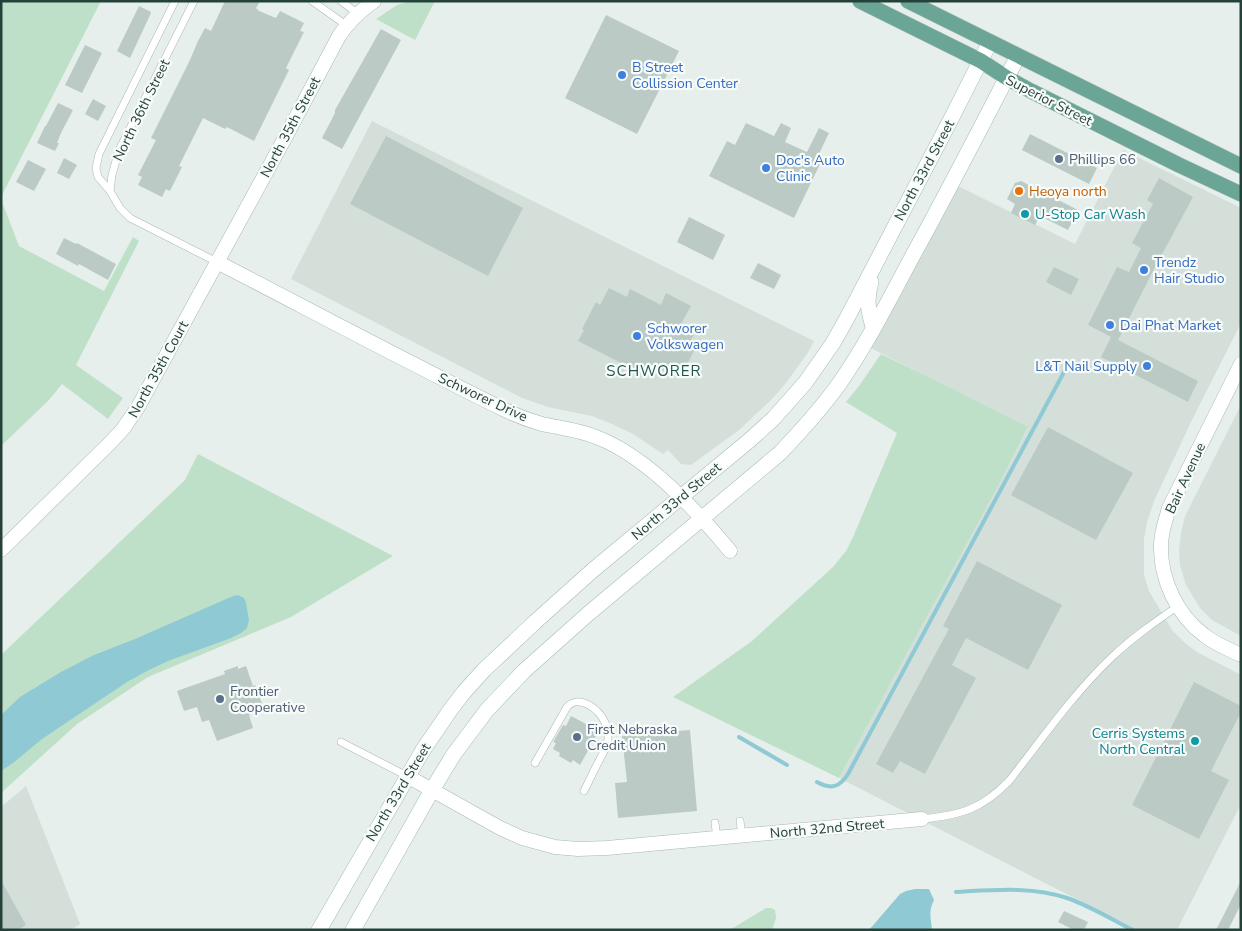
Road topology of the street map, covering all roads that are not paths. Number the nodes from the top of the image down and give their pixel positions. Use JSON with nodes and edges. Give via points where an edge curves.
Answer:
{"nodes":[{"id":1,"x":175,"y":1,"type":"edge"},
{"id":2,"x":194,"y":1,"type":"edge"},
{"id":3,"x":312,"y":1,"type":"edge"},
{"id":4,"x":342,"y":1,"type":"edge"},
{"id":5,"x":374,"y":1,"type":"edge"},
{"id":6,"x":860,"y":1,"type":"edge"},
{"id":7,"x":908,"y":1,"type":"edge"},
{"id":8,"x":358,"y":13,"type":"junction"},
{"id":9,"x":346,"y":25,"type":"junction"},
{"id":10,"x":990,"y":42,"type":"junction"},
{"id":11,"x":1018,"y":56,"type":"junction"},
{"id":12,"x":981,"y":61,"type":"junction"},
{"id":13,"x":1007,"y":78,"type":"junction"},
{"id":14,"x":1241,"y":166,"type":"edge"},
{"id":15,"x":110,"y":191,"type":"junction"},
{"id":16,"x":100,"y":193,"type":"dead end"},
{"id":17,"x":1241,"y":194,"type":"edge"},
{"id":18,"x":877,"y":261,"type":"junction"},
{"id":19,"x":217,"y":262,"type":"junction"},
{"id":20,"x":873,"y":327,"type":"junction"},
{"id":21,"x":1241,"y":364,"type":"edge"},
{"id":22,"x":680,"y":497,"type":"junction"},
{"id":23,"x":701,"y":519,"type":"junction"},
{"id":24,"x":1,"y":550,"type":"edge"},
{"id":25,"x":730,"y":551,"type":"dead end"},
{"id":26,"x":1178,"y":606,"type":"junction"},
{"id":27,"x":1241,"y":656,"type":"edge"},
{"id":28,"x":341,"y":742,"type":"dead end"},
{"id":29,"x":535,"y":763,"type":"dead end"},
{"id":30,"x":407,"y":776,"type":"junction"},
{"id":31,"x":432,"y":790,"type":"junction"},
{"id":32,"x":584,"y":791,"type":"dead end"},
{"id":33,"x":922,"y":819,"type":"joint"},
{"id":34,"x":740,"y":821,"type":"dead end"},
{"id":35,"x":715,"y":822,"type":"dead end"},
{"id":36,"x":742,"y":836,"type":"junction"},
{"id":37,"x":717,"y":838,"type":"junction"},
{"id":38,"x":319,"y":930,"type":"edge"},
{"id":39,"x":353,"y":930,"type":"edge"}],
"edges":[{"from":1,"to":15,"type":"lane","name":"North 36th Street","via":[[99,154],[98,177]]},
{"from":2,"to":15,"type":"lane","name":"North 36th Street","via":[[119,150]]},
{"from":3,"to":9,"type":"lane"},
{"from":4,"to":8,"type":"lane"},
{"from":5,"to":8,"type":"street","name":"North 35th Street"},
{"from":6,"to":12,"type":"main road","name":"Superior Street"},
{"from":7,"to":10,"type":"main road","name":"Superior Street"},
{"from":8,"to":9,"type":"street","name":"North 35th Street"},
{"from":9,"to":19,"type":"street","name":"North 35th Street"},
{"from":10,"to":11,"type":"main road","name":"Superior Street"},
{"from":10,"to":12,"type":"main road","name":"North 33rd Street"},
{"from":11,"to":13,"type":"main road","name":"North 33rd Street"},
{"from":11,"to":14,"type":"main road","name":"Superior Street"},
{"from":12,"to":13,"type":"main road","name":"Superior Street"},
{"from":12,"to":18,"type":"main road","name":"North 33rd Street"},
{"from":13,"to":17,"type":"main road","name":"Superior Street"},
{"from":13,"to":20,"type":"main road","name":"North 33rd Street"},
{"from":15,"to":16,"type":"lane"},
{"from":15,"to":19,"type":"lane","via":[[130,218]]},
{"from":18,"to":20,"type":"main road","via":[[868,294]]},
{"from":18,"to":22,"type":"main road","name":"North 33rd Street","via":[[833,343],[805,383],[766,425]]},
{"from":19,"to":22,"type":"street","name":"Schworer Drive","via":[[515,415],[583,432],[620,448]]},
{"from":19,"to":24,"type":"street","name":"North 35th Court","via":[[123,429]]},
{"from":20,"to":23,"type":"main road","name":"North 33rd Street","via":[[838,385],[802,430],[780,453]]},
{"from":21,"to":26,"type":"street","name":"Bair Avenue","via":[[1169,508],[1164,527],[1162,564]]},
{"from":22,"to":23,"type":"street","name":"Schworer Drive"},
{"from":22,"to":30,"type":"main road","name":"North 33rd Street","via":[[484,670],[451,709]]},
{"from":23,"to":25,"type":"street","name":"Schworer Drive"},
{"from":23,"to":31,"type":"main road","name":"North 33rd Street","via":[[524,671],[470,731]]},
{"from":26,"to":27,"type":"street","name":"Bair Avenue","via":[[1203,634]]},
{"from":26,"to":33,"type":"lane","name":"North 32nd Street","via":[[1112,657],[997,793],[971,810]]},
{"from":28,"to":30,"type":"lane"},
{"from":29,"to":32,"type":"lane","via":[[567,707],[576,701],[595,709],[604,719],[608,731],[607,745]]},
{"from":30,"to":31,"type":"street","name":"North 32nd Street"},
{"from":30,"to":38,"type":"main road","name":"North 33rd Street"},
{"from":31,"to":37,"type":"street","name":"North 32nd Street","via":[[509,832],[555,847],[607,848]]},
{"from":31,"to":39,"type":"main road","name":"North 33rd Street"},
{"from":33,"to":36,"type":"street","name":"North 32nd Street"},
{"from":34,"to":36,"type":"lane"},
{"from":35,"to":37,"type":"lane"},
{"from":36,"to":37,"type":"street","name":"North 32nd Street"}]}
